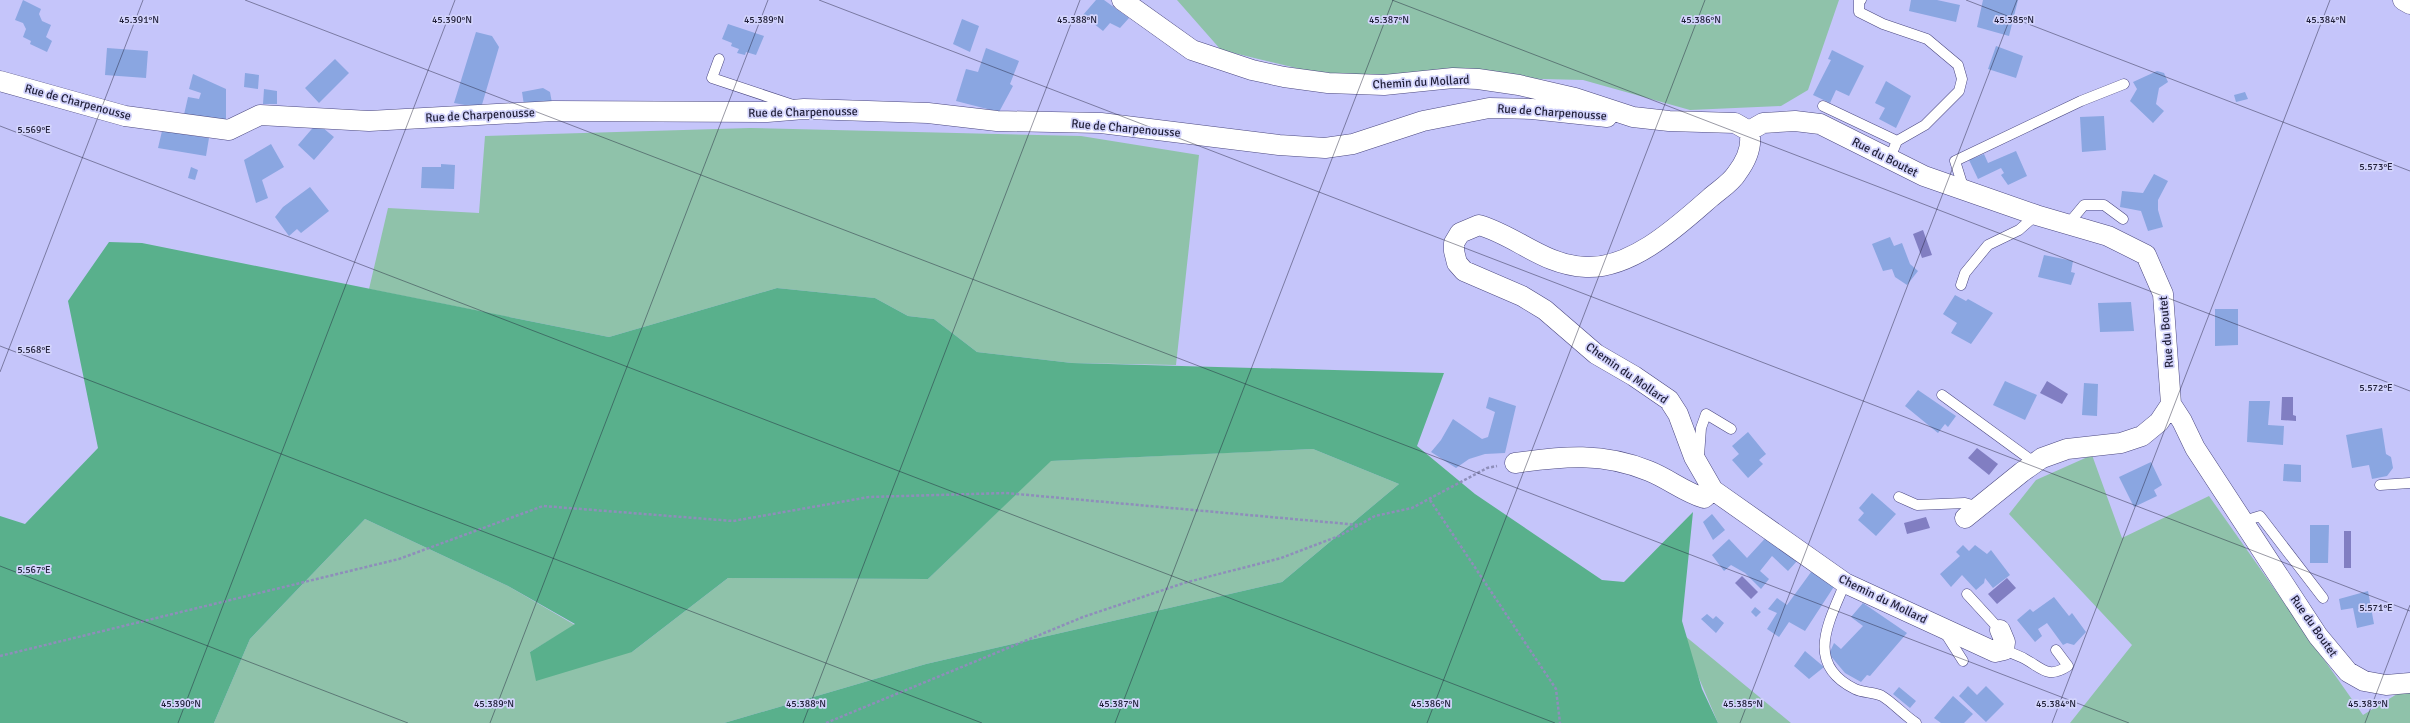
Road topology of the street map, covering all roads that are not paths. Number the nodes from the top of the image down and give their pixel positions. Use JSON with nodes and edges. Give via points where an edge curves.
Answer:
{"nodes":[{"id":1,"x":1122,"y":0,"type":"edge"},
{"id":2,"x":1861,"y":0,"type":"edge"},
{"id":3,"x":2403,"y":0,"type":"edge"},
{"id":4,"x":2410,"y":4,"type":"edge"},
{"id":5,"x":719,"y":59,"type":"dead end"},
{"id":6,"x":0,"y":81,"type":"edge"},
{"id":7,"x":2124,"y":84,"type":"dead end"},
{"id":8,"x":1823,"y":106,"type":"dead end"},
{"id":9,"x":804,"y":109,"type":"junction"},
{"id":10,"x":1633,"y":117,"type":"junction"},
{"id":11,"x":1749,"y":131,"type":"junction"},
{"id":12,"x":1897,"y":141,"type":"junction"},
{"id":13,"x":1889,"y":160,"type":"junction"},
{"id":14,"x":1964,"y":190,"type":"junction"},
{"id":15,"x":2036,"y":215,"type":"junction"},
{"id":16,"x":2123,"y":219,"type":"dead end"},
{"id":17,"x":2068,"y":223,"type":"junction"},
{"id":18,"x":1961,"y":285,"type":"dead end"},
{"id":19,"x":1942,"y":395,"type":"dead end"},
{"id":20,"x":2171,"y":404,"type":"junction"},
{"id":21,"x":1732,"y":429,"type":"dead end"},
{"id":22,"x":1515,"y":463,"type":"road end"},
{"id":23,"x":2035,"y":463,"type":"junction"},
{"id":24,"x":1698,"y":464,"type":"junction"},
{"id":25,"x":2410,"y":483,"type":"edge"},
{"id":26,"x":2380,"y":485,"type":"dead end"},
{"id":27,"x":1713,"y":490,"type":"junction"},
{"id":28,"x":1899,"y":497,"type":"dead end"},
{"id":29,"x":1972,"y":512,"type":"joint"},
{"id":30,"x":2244,"y":521,"type":"junction"},
{"id":31,"x":1845,"y":583,"type":"junction"},
{"id":32,"x":1967,"y":594,"type":"dead end"},
{"id":33,"x":2323,"y":598,"type":"dead end"},
{"id":34,"x":1941,"y":626,"type":"junction"},
{"id":35,"x":2000,"y":630,"type":"joint"},
{"id":36,"x":2004,"y":650,"type":"junction"},
{"id":37,"x":2056,"y":650,"type":"dead end"},
{"id":38,"x":1963,"y":661,"type":"dead end"},
{"id":39,"x":2410,"y":683,"type":"edge"},
{"id":40,"x":1916,"y":723,"type":"edge"}],
"edges":[{"from":1,"to":10,"type":"street","name":"Chemin du Mollard","via":[[1192,50],[1252,70],[1328,83],[1384,85],[1453,78],[1478,79],[1526,86],[1575,98]]},
{"from":2,"to":12,"type":"lane","via":[[1859,12],[1883,24],[1927,39],[1958,65],[1962,79],[1959,91],[1926,125]]},
{"from":3,"to":4,"type":"street"},
{"from":5,"to":9,"type":"lane","via":[[712,78]]},
{"from":6,"to":9,"type":"street","name":"Rue de Charpenousse","via":[[125,116],[229,130],[260,115],[370,121],[553,111],[759,112]]},
{"from":7,"to":14,"type":"lane","via":[[2081,101],[1955,161]]},
{"from":8,"to":12,"type":"lane"},
{"from":9,"to":10,"type":"street","name":"Rue de Charpenousse","via":[[928,113],[997,121],[1102,123],[1279,145],[1325,148],[1353,144],[1423,121],[1489,108]]},
{"from":10,"to":11,"type":"street","name":"Chemin du Mollard","via":[[1735,123]]},
{"from":11,"to":13,"type":"street","name":"Rue du Boutet","via":[[1763,123],[1795,121],[1820,124]]},
{"from":11,"to":24,"type":"street","name":"Chemin du Mollard","via":[[1750,148],[1737,175],[1674,229],[1628,258],[1593,267],[1563,264],[1533,252],[1491,228],[1479,225],[1460,233],[1454,243],[1457,262],[1464,271],[1522,296],[1546,310],[1596,354],[1669,400],[1678,414]]},
{"from":12,"to":13,"type":"lane"},
{"from":13,"to":14,"type":"street","name":"Rue du Boutet"},
{"from":14,"to":15,"type":"street","name":"Rue du Boutet"},
{"from":15,"to":17,"type":"street","name":"Rue du Boutet"},
{"from":15,"to":18,"type":"lane","via":[[2019,230],[1988,246],[1965,273]]},
{"from":16,"to":17,"type":"lane","via":[[2104,205],[2084,205]]},
{"from":17,"to":20,"type":"street","name":"Rue du Boutet","via":[[2108,236],[2146,255],[2163,294]]},
{"from":19,"to":23,"type":"lane"},
{"from":20,"to":23,"type":"street","via":[[2159,422],[2142,436],[2121,443],[2067,449]]},
{"from":20,"to":30,"type":"street","name":"Rue du Boutet","via":[[2196,448]]},
{"from":21,"to":24,"type":"lane","via":[[1706,414],[1701,428]]},
{"from":22,"to":27,"type":"street","via":[[1567,456],[1599,458],[1650,471],[1689,494],[1704,498]]},
{"from":23,"to":29,"type":"street"},
{"from":24,"to":27,"type":"street","name":"Chemin du Mollard"},
{"from":25,"to":26,"type":"lane"},
{"from":27,"to":31,"type":"street","name":"Chemin du Mollard"},
{"from":28,"to":29,"type":"lane","via":[[1917,505],[1965,503]]},
{"from":30,"to":33,"type":"lane","via":[[2260,516]]},
{"from":30,"to":39,"type":"street","name":"Rue du Boutet","via":[[2318,636],[2348,672],[2364,681],[2386,685]]},
{"from":31,"to":34,"type":"street","name":"Chemin du Mollard"},
{"from":31,"to":40,"type":"lane","via":[[1830,620],[1823,648],[1824,658],[1840,679],[1856,690],[1882,696]]},
{"from":32,"to":35,"type":"lane"},
{"from":34,"to":36,"type":"street","name":"Chemin du Mollard","via":[[1995,652]]},
{"from":34,"to":38,"type":"lane"},
{"from":35,"to":36,"type":"street","via":[[2005,642]]},
{"from":36,"to":37,"type":"lane","via":[[2046,672],[2058,673],[2068,666]]}]}
